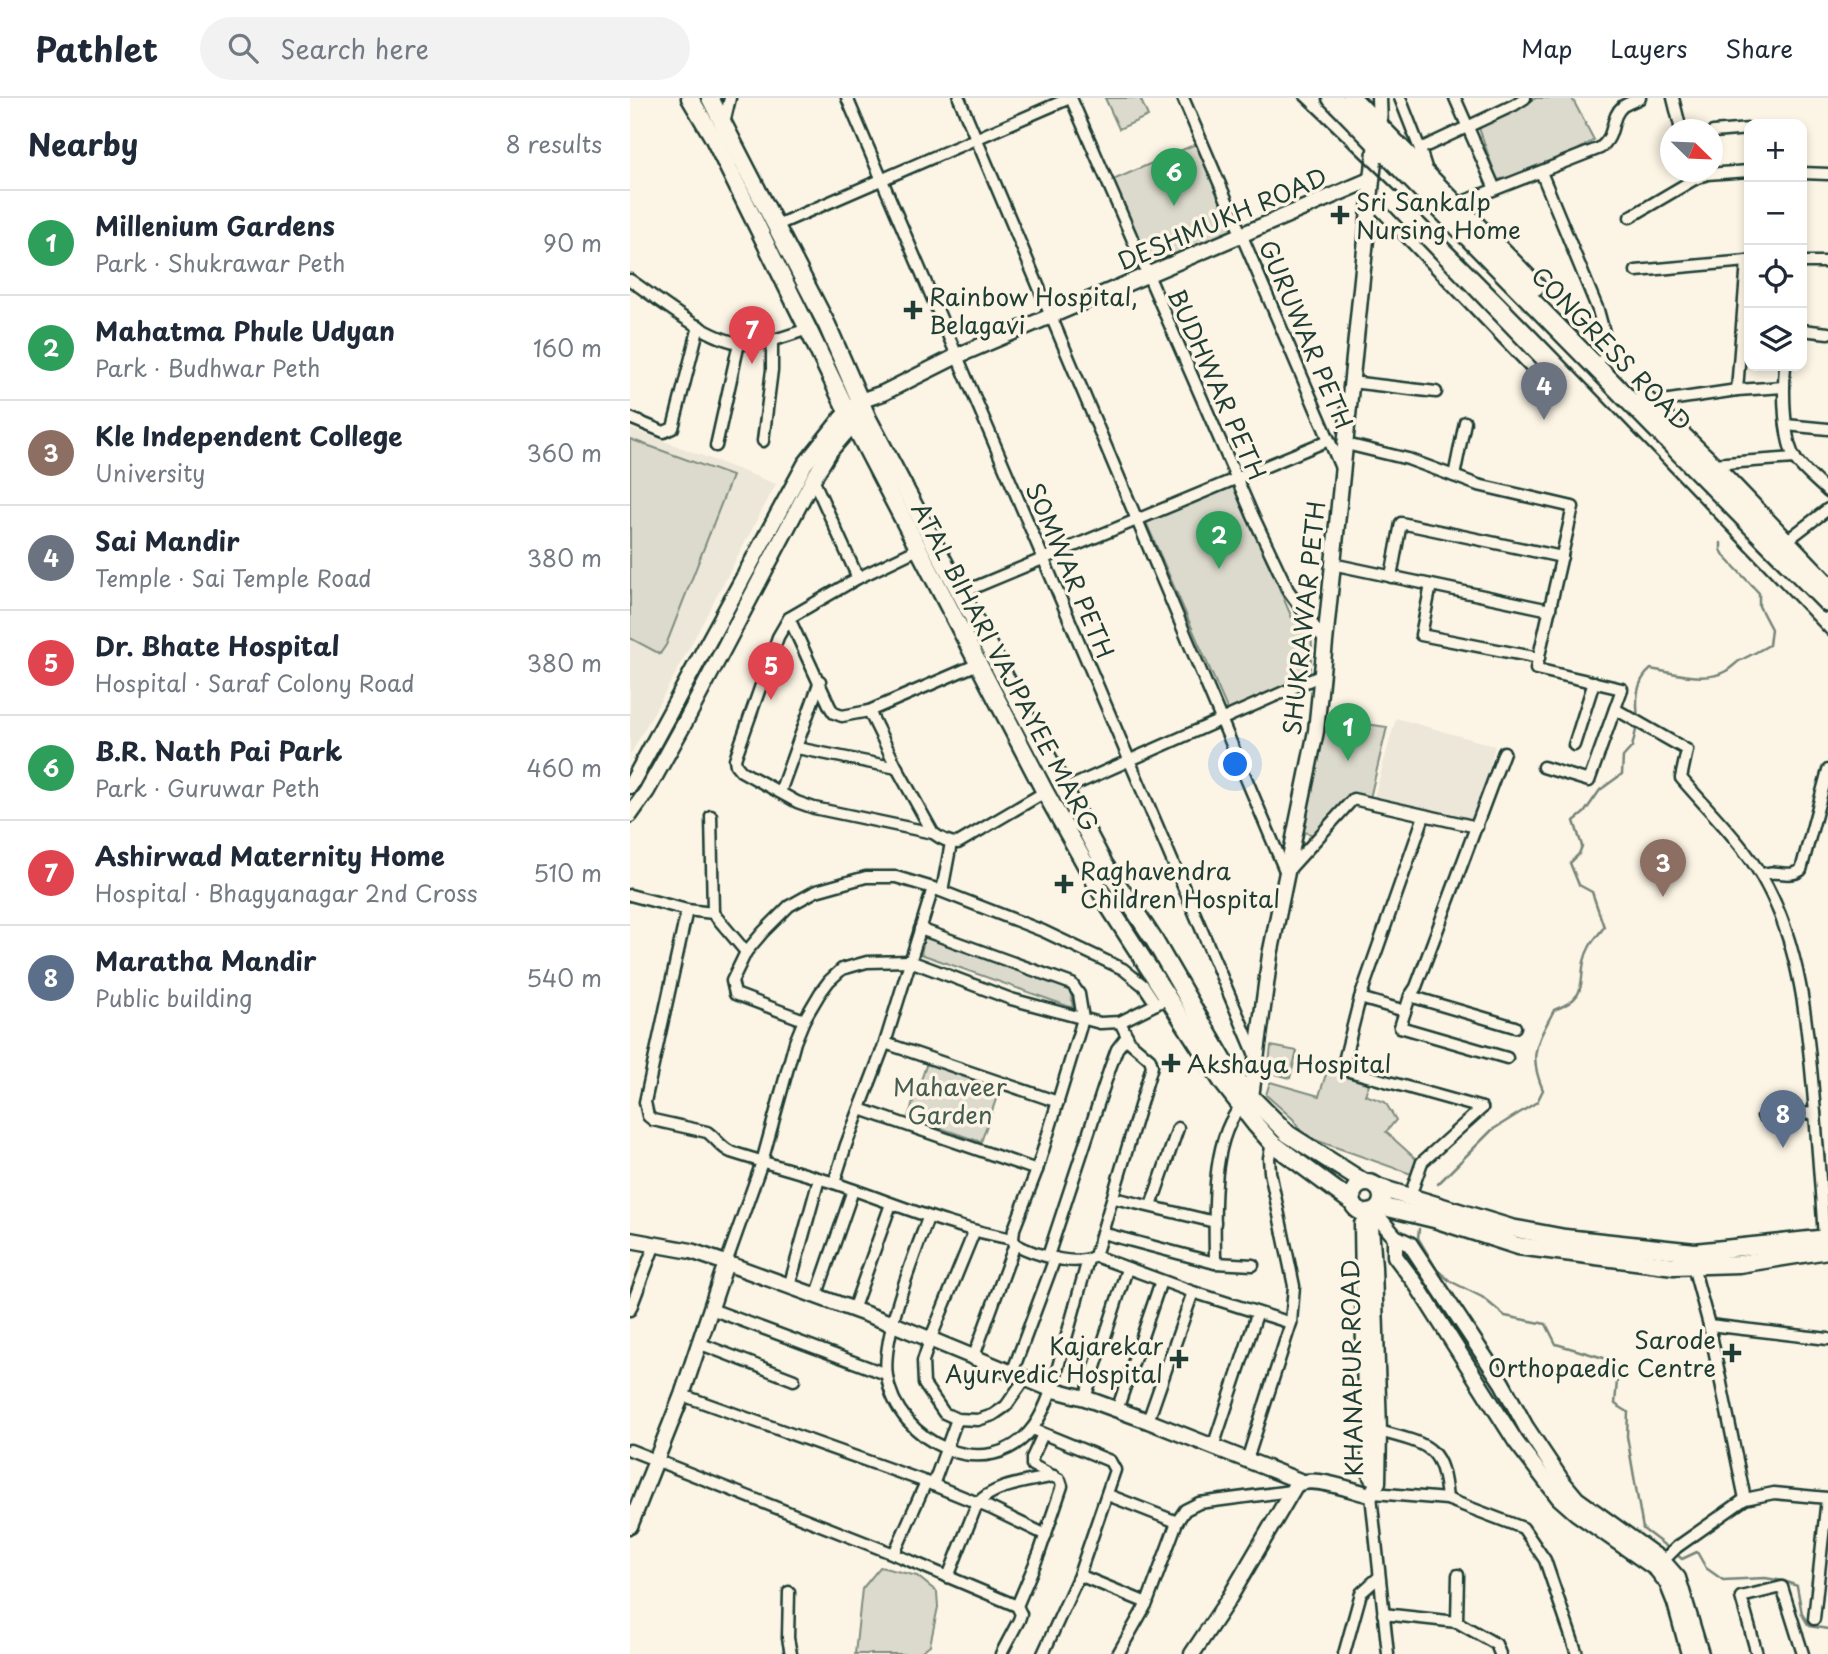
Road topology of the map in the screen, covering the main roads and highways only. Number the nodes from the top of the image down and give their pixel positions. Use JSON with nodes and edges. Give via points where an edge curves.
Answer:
{"nodes":[{"id":1,"x":690,"y":98,"type":"edge"},
{"id":2,"x":710,"y":98,"type":"edge"},
{"id":3,"x":1332,"y":98,"type":"edge"},
{"id":4,"x":1379,"y":98,"type":"edge"},
{"id":5,"x":1356,"y":101,"type":"edge"},
{"id":6,"x":1378,"y":134,"type":"junction"},
{"id":7,"x":1372,"y":179,"type":"junction"},
{"id":8,"x":1643,"y":406,"type":"junction"},
{"id":9,"x":856,"y":412,"type":"junction"},
{"id":10,"x":1828,"y":586,"type":"edge"},
{"id":11,"x":1828,"y":603,"type":"edge"},
{"id":12,"x":630,"y":786,"type":"edge"},
{"id":13,"x":630,"y":816,"type":"edge"},
{"id":14,"x":1169,"y":997,"type":"junction"},
{"id":15,"x":1246,"y":1101,"type":"junction"},
{"id":16,"x":1371,"y":1185,"type":"junction"},
{"id":17,"x":1368,"y":1209,"type":"junction"},
{"id":18,"x":1395,"y":1237,"type":"junction"},
{"id":19,"x":630,"y":1240,"type":"edge"},
{"id":20,"x":1826,"y":1245,"type":"edge"},
{"id":21,"x":726,"y":1263,"type":"junction"},
{"id":22,"x":1296,"y":1486,"type":"junction"},
{"id":23,"x":1373,"y":1492,"type":"junction"},
{"id":24,"x":630,"y":1526,"type":"edge"},
{"id":25,"x":1192,"y":1654,"type":"edge"},
{"id":26,"x":1689,"y":1654,"type":"edge"},
{"id":27,"x":1701,"y":1654,"type":"edge"}],
"edges":[{"from":1,"to":9,"type":"main road","name":"ATAL BIHARI VAJPAYEE MARG","via":[[808,329]]},
{"from":2,"to":9,"type":"main road","name":"ATAL BIHARI VAJPAYEE MARG","via":[[827,325]]},
{"from":3,"to":6,"type":"highway","name":"CONGRESS ROAD"},
{"from":4,"to":6,"type":"main road","name":"SHUKRAWAR PETH"},
{"from":5,"to":6,"type":"highway","name":"CONGRESS ROAD"},
{"from":6,"to":7,"type":"main road","name":"SHUKRAWAR PETH"},
{"from":6,"to":8,"type":"highway","name":"CONGRESS ROAD"},
{"from":6,"to":8,"type":"highway","name":"CONGRESS ROAD","via":[[1429,177],[1604,356]]},
{"from":7,"to":9,"type":"main road","name":"DESHMUKH ROAD","via":[[957,356],[883,393]]},
{"from":7,"to":15,"type":"main road","name":"SHUKRAWAR PETH","via":[[1316,731],[1270,955]]},
{"from":8,"to":10,"type":"highway","name":"CONGRESS ROAD","via":[[1711,464]]},
{"from":8,"to":11,"type":"highway","name":"CONGRESS ROAD"},
{"from":9,"to":12,"type":"main road","via":[[805,464]]},
{"from":9,"to":13,"type":"main road","via":[[813,479],[683,726]]},
{"from":9,"to":14,"type":"main road","name":"ATAL BIHARI VAJPAYEE MARG","via":[[961,593]]},
{"from":9,"to":14,"type":"main road","name":"ATAL BIHARI VAJPAYEE MARG","via":[[919,549],[1045,792],[1110,908]]},
{"from":14,"to":15,"type":"main road","name":"ATAL BIHARI VAJPAYEE MARG","via":[[1223,1083]]},
{"from":15,"to":16,"type":"main road","name":"ATAL BIHARI VAJPAYEE MARG","via":[[1288,1134]]},
{"from":15,"to":17,"type":"main road","name":"ATAL BIHARI VAJPAYEE MARG","via":[[1272,1143]]},
{"from":16,"to":17,"type":"main road","via":[[1382,1194]]},
{"from":16,"to":17,"type":"main road","via":[[1354,1191]]},
{"from":16,"to":20,"type":"main road","name":"ATAL BIHARI VAJPAYEE MARG","via":[[1511,1228],[1565,1238],[1696,1252]]},
{"from":17,"to":18,"type":"main road"},
{"from":17,"to":20,"type":"main road","via":[[1408,1212],[1518,1246],[1674,1266],[1739,1264]]},
{"from":17,"to":23,"type":"main road","via":[[1364,1410]]},
{"from":17,"to":23,"type":"main road","name":"KHANAPUR ROAD","via":[[1380,1432],[1378,1482]]},
{"from":18,"to":26,"type":"main road","via":[[1395,1256],[1516,1442],[1559,1498],[1656,1569],[1667,1583]]},
{"from":18,"to":27,"type":"main road","via":[[1410,1244],[1543,1454],[1577,1499],[1663,1560],[1678,1578]]},
{"from":19,"to":21,"type":"main road","name":"KHANAPUR ROAD","via":[[691,1251]]},
{"from":21,"to":22,"type":"main road","name":"KHANAPUR ROAD","via":[[1051,1389],[1148,1421],[1247,1460]]},
{"from":21,"to":24,"type":"main road","via":[[701,1344]]},
{"from":22,"to":23,"type":"main road","name":"KHANAPUR ROAD","via":[[1311,1480]]},
{"from":22,"to":25,"type":"main road"}]}
